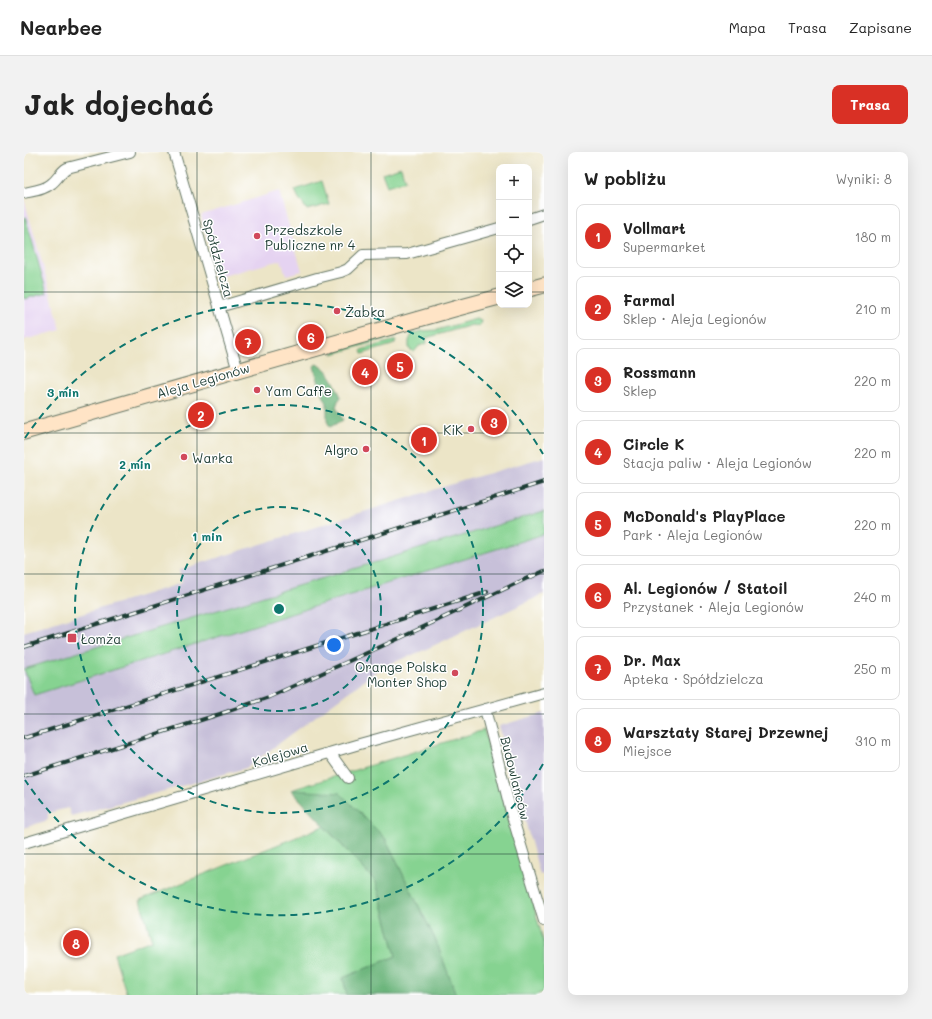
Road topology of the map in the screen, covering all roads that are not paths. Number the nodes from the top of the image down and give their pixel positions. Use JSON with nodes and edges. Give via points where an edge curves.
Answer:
{"nodes":[{"id":1,"x":174,"y":152,"type":"edge"},
{"id":2,"x":126,"y":153,"type":"edge"},
{"id":3,"x":24,"y":193,"type":"edge"},
{"id":4,"x":544,"y":214,"type":"edge"},
{"id":5,"x":532,"y":218,"type":"edge"},
{"id":6,"x":496,"y":229,"type":"edge"},
{"id":7,"x":544,"y":285,"type":"edge"},
{"id":8,"x":532,"y":288,"type":"edge"},
{"id":9,"x":496,"y":298,"type":"edge"},
{"id":10,"x":219,"y":307,"type":"junction"},
{"id":11,"x":238,"y":370,"type":"junction"},
{"id":12,"x":24,"y":432,"type":"edge"},
{"id":13,"x":544,"y":693,"type":"edge"},
{"id":14,"x":485,"y":709,"type":"junction"},
{"id":15,"x":330,"y":753,"type":"junction"},
{"id":16,"x":348,"y":778,"type":"dead end"},
{"id":17,"x":24,"y":843,"type":"edge"},
{"id":18,"x":544,"y":921,"type":"edge"}],
"edges":[{"from":1,"to":10,"type":"street","name":"Spółdzielcza"},
{"from":2,"to":3,"type":"street","via":[[67,168],[46,187]]},
{"from":4,"to":5,"type":"street"},
{"from":6,"to":10,"type":"street","via":[[407,254],[363,256],[348,270]]},
{"from":7,"to":8,"type":"main road"},
{"from":9,"to":11,"type":"main road","name":"Aleja Legionów"},
{"from":10,"to":11,"type":"street","name":"Spółdzielcza"},
{"from":11,"to":12,"type":"main road","name":"Aleja Legionów"},
{"from":13,"to":14,"type":"street","name":"Kolejowa"},
{"from":14,"to":15,"type":"street","name":"Kolejowa"},
{"from":14,"to":18,"type":"street","name":"Budowlańców","via":[[512,816]]},
{"from":15,"to":16,"type":"street"},
{"from":15,"to":17,"type":"street","name":"Kolejowa"}]}
